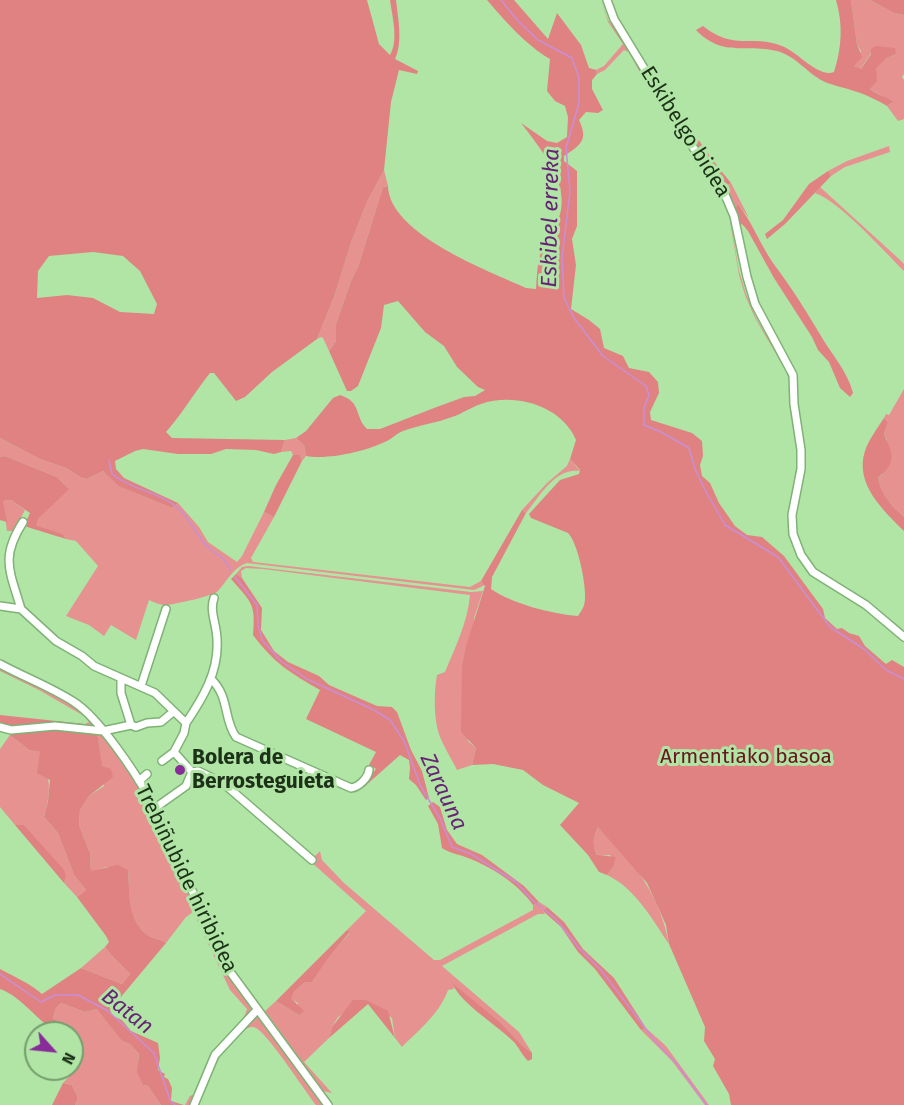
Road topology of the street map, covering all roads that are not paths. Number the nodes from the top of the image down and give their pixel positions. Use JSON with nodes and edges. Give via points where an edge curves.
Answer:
{"nodes":[{"id":1,"x":607,"y":0,"type":"edge"},
{"id":2,"x":23,"y":522,"type":"dead end"},
{"id":3,"x":214,"y":597,"type":"dead end"},
{"id":4,"x":0,"y":606,"type":"edge"},
{"id":5,"x":21,"y":609,"type":"junction"},
{"id":6,"x":166,"y":609,"type":"dead end"},
{"id":7,"x":904,"y":638,"type":"edge"},
{"id":8,"x":0,"y":664,"type":"edge"},
{"id":9,"x":121,"y":678,"type":"junction"},
{"id":10,"x":211,"y":679,"type":"junction"},
{"id":11,"x":141,"y":686,"type":"junction"},
{"id":12,"x":173,"y":712,"type":"junction"},
{"id":13,"x":186,"y":723,"type":"junction"},
{"id":14,"x":131,"y":725,"type":"junction"},
{"id":15,"x":0,"y":727,"type":"edge"},
{"id":16,"x":103,"y":731,"type":"junction"},
{"id":17,"x":174,"y":752,"type":"junction"},
{"id":18,"x":162,"y":761,"type":"dead end"},
{"id":19,"x":369,"y":770,"type":"dead end"},
{"id":20,"x":192,"y":772,"type":"junction"},
{"id":21,"x":147,"y":774,"type":"dead end"},
{"id":22,"x":139,"y":781,"type":"junction"},
{"id":23,"x":154,"y":808,"type":"junction"},
{"id":24,"x":312,"y":860,"type":"dead end"},
{"id":25,"x":257,"y":1010,"type":"junction"},
{"id":26,"x":194,"y":1105,"type":"edge"},
{"id":27,"x":328,"y":1105,"type":"edge"}],
"edges":[{"from":1,"to":7,"type":"street","name":"Eskibelgo bidea","via":[[614,19],[667,106],[723,190],[734,216],[755,304],[793,375],[801,469],[792,515],[793,534],[801,555],[813,572],[866,605]]},
{"from":2,"to":5,"type":"street","via":[[13,538],[8,565]]},
{"from":3,"to":10,"type":"street","via":[[217,639]]},
{"from":4,"to":5,"type":"street"},
{"from":5,"to":9,"type":"street","via":[[56,641],[93,666]]},
{"from":6,"to":11,"type":"street"},
{"from":8,"to":16,"type":"street","name":"Trebiñubide hiribidea","via":[[72,701]]},
{"from":9,"to":11,"type":"street"},
{"from":9,"to":14,"type":"street","via":[[121,693]]},
{"from":10,"to":13,"type":"street"},
{"from":10,"to":19,"type":"street","via":[[218,686],[236,737],[351,788]]},
{"from":11,"to":12,"type":"street","via":[[155,693]]},
{"from":12,"to":13,"type":"street"},
{"from":12,"to":14,"type":"street","via":[[161,722]]},
{"from":13,"to":17,"type":"street"},
{"from":14,"to":16,"type":"street"},
{"from":15,"to":16,"type":"street","via":[[11,730],[55,726]]},
{"from":16,"to":22,"type":"street","name":"Trebiñubide hiribidea"},
{"from":17,"to":18,"type":"street"},
{"from":17,"to":20,"type":"street"},
{"from":20,"to":23,"type":"street","via":[[186,786]]},
{"from":20,"to":24,"type":"street","via":[[224,783]]},
{"from":21,"to":22,"type":"street"},
{"from":22,"to":23,"type":"street","name":"Trebiñubide hiribidea"},
{"from":23,"to":25,"type":"street","name":"Trebiñubide hiribidea","via":[[221,957]]},
{"from":25,"to":26,"type":"street","via":[[215,1055]]},
{"from":25,"to":27,"type":"street","name":"Trebiñubide hiribidea"}]}
